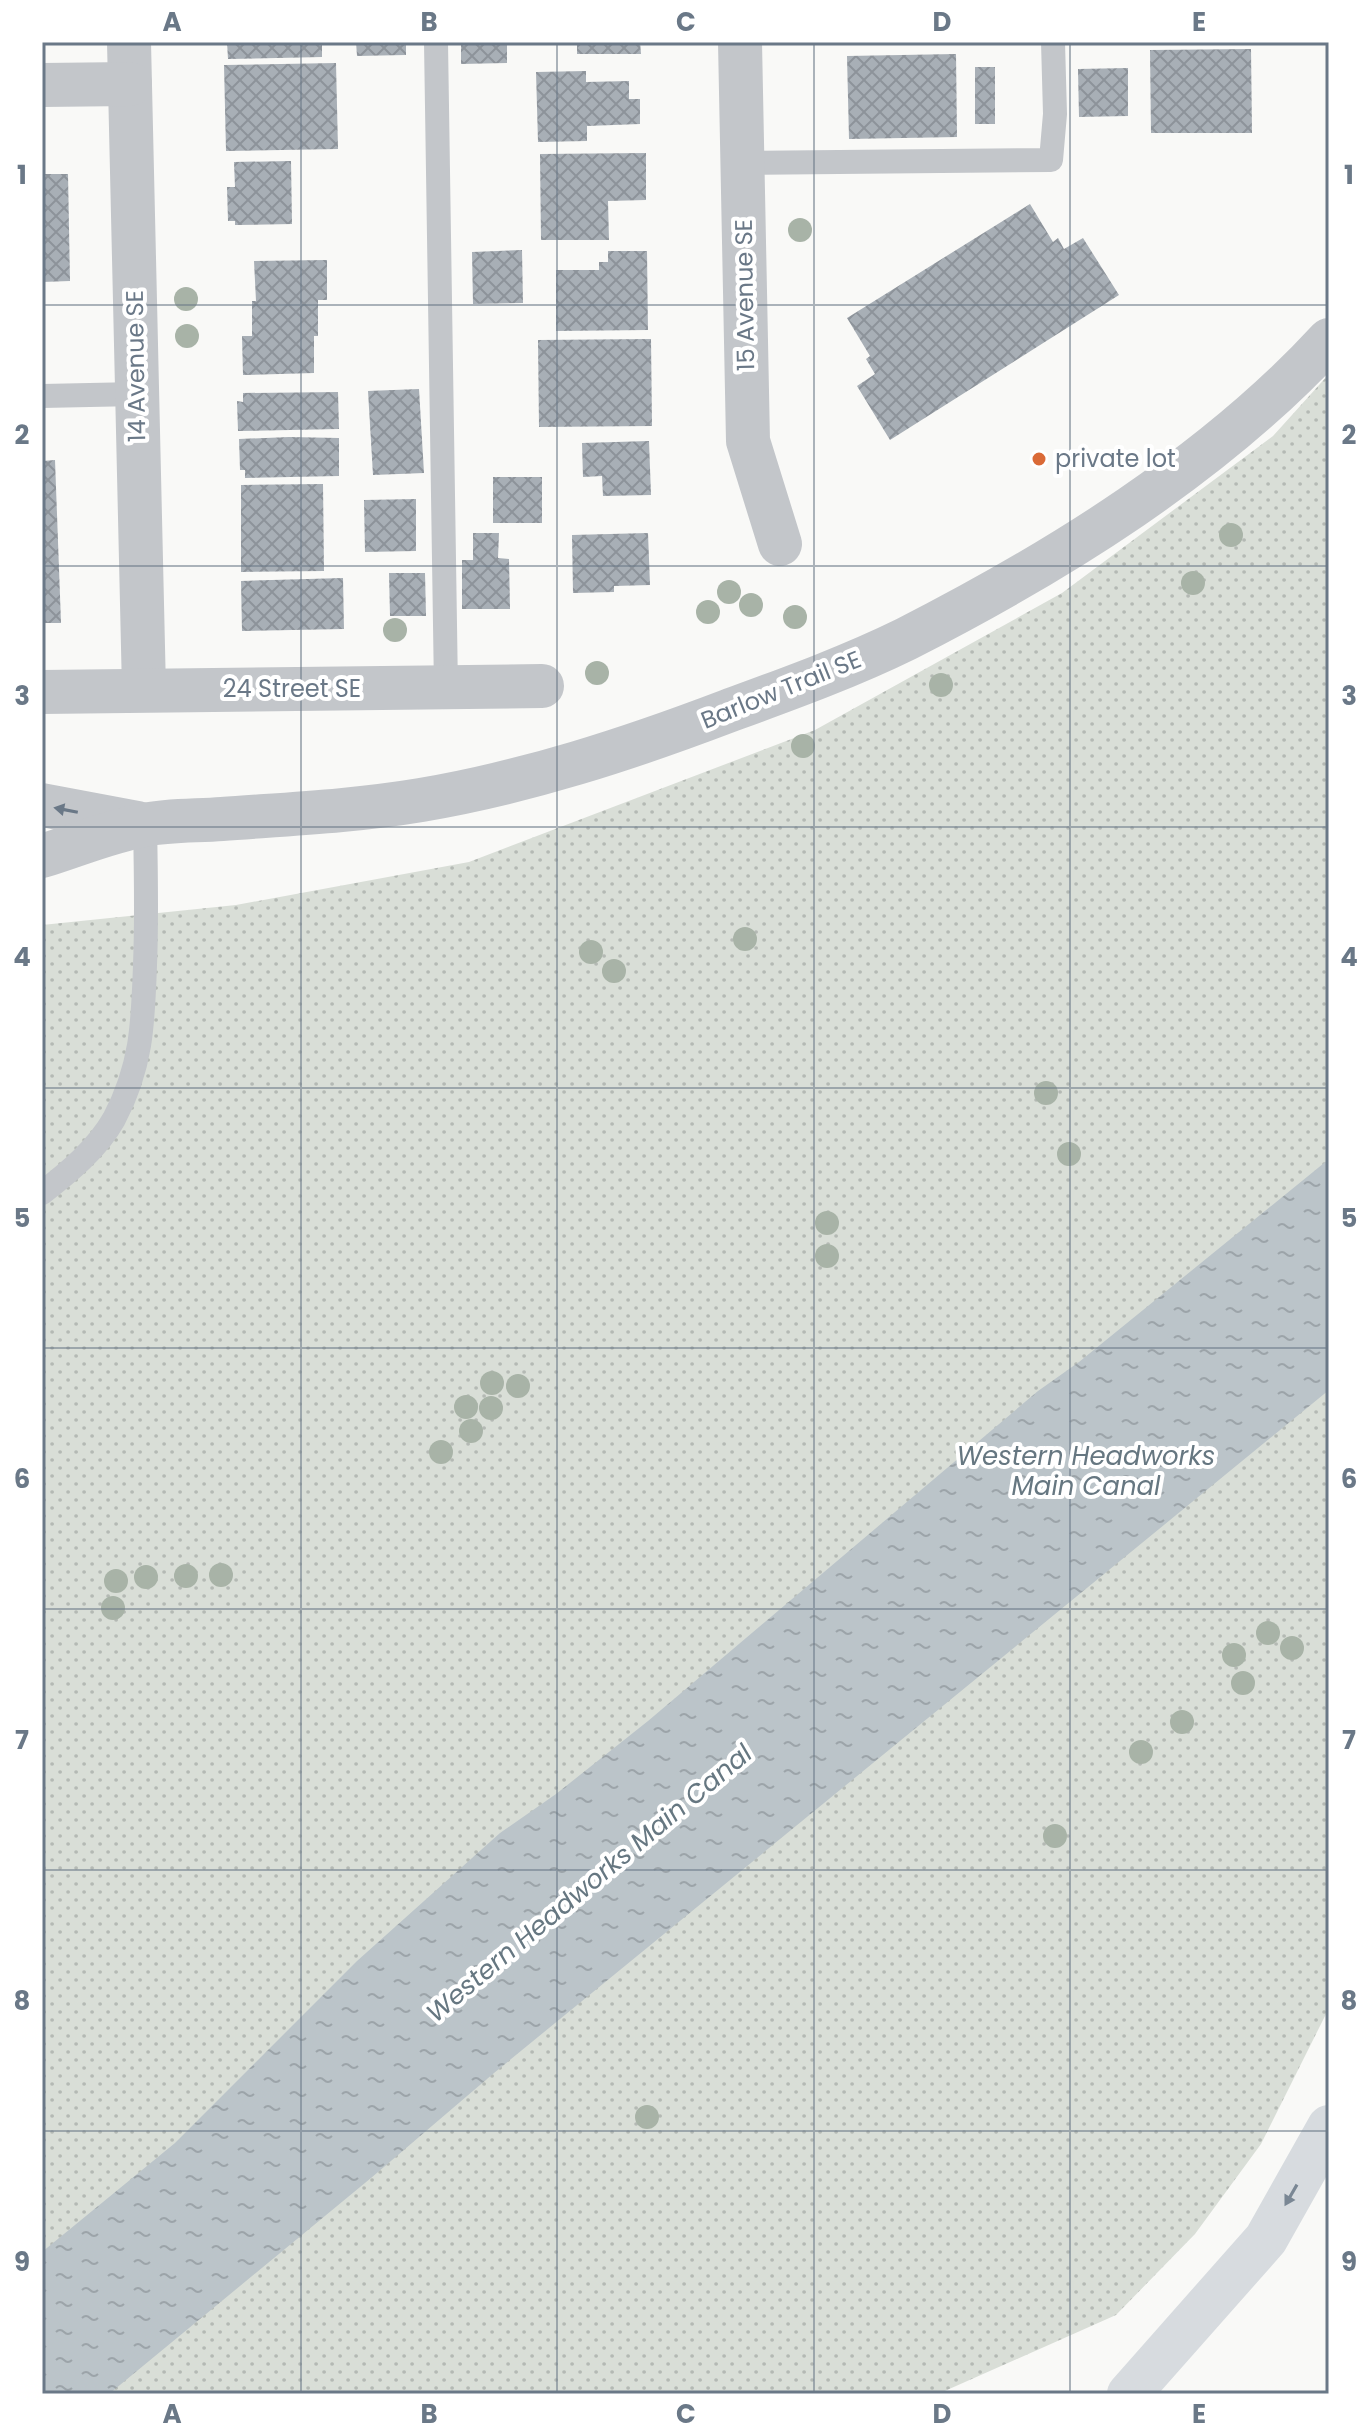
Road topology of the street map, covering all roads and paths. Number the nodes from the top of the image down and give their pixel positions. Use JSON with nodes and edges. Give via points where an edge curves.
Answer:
{"nodes":[{"id":1,"x":436,"y":42,"type":"edge"},
{"id":2,"x":740,"y":42,"type":"edge"},
{"id":3,"x":1053,"y":42,"type":"edge"},
{"id":4,"x":129,"y":63,"type":"edge"},
{"id":5,"x":42,"y":85,"type":"edge"},
{"id":6,"x":742,"y":163,"type":"junction"},
{"id":7,"x":1329,"y":340,"type":"edge"},
{"id":8,"x":137,"y":394,"type":"junction"},
{"id":9,"x":42,"y":396,"type":"edge"},
{"id":10,"x":780,"y":544,"type":"dead end"},
{"id":11,"x":542,"y":686,"type":"dead end"},
{"id":12,"x":446,"y":689,"type":"junction"},
{"id":13,"x":144,"y":690,"type":"junction"},
{"id":14,"x":42,"y":692,"type":"edge"},
{"id":15,"x":42,"y":805,"type":"edge"},
{"id":16,"x":145,"y":825,"type":"junction"},
{"id":17,"x":42,"y":856,"type":"edge"},
{"id":18,"x":42,"y":1193,"type":"edge"},
{"id":19,"x":1329,"y":2127,"type":"edge"},
{"id":20,"x":1129,"y":2394,"type":"edge"}],
"edges":[{"from":1,"to":12,"type":"lane"},
{"from":2,"to":6,"type":"street","name":"15 Avenue SE"},
{"from":3,"to":6,"type":"lane","via":[[1051,160]]},
{"from":4,"to":5,"type":"street"},
{"from":4,"to":8,"type":"street","name":"14 Avenue SE"},
{"from":6,"to":10,"type":"street","name":"15 Avenue SE","via":[[748,441]]},
{"from":7,"to":16,"type":"street","name":"Barlow Trail SE","via":[[1197,459],[1093,531],[903,640],[793,687],[582,763],[507,782],[334,811]]},
{"from":8,"to":9,"type":"lane"},
{"from":8,"to":13,"type":"street","name":"14 Avenue SE"},
{"from":11,"to":12,"type":"street","name":"24 Street SE"},
{"from":12,"to":13,"type":"street","name":"24 Street SE"},
{"from":13,"to":14,"type":"street","name":"24 Street SE"},
{"from":16,"to":15,"type":"street","name":"Barlow Trail SE","one_way":true},
{"from":16,"to":17,"type":"street","name":"Barlow Trail SE"},
{"from":16,"to":18,"type":"lane","via":[[143,1031],[133,1078],[112,1121],[76,1167]]},
{"from":19,"to":20,"type":"highway","one_way":true,"via":[[1266,2239]]}]}
